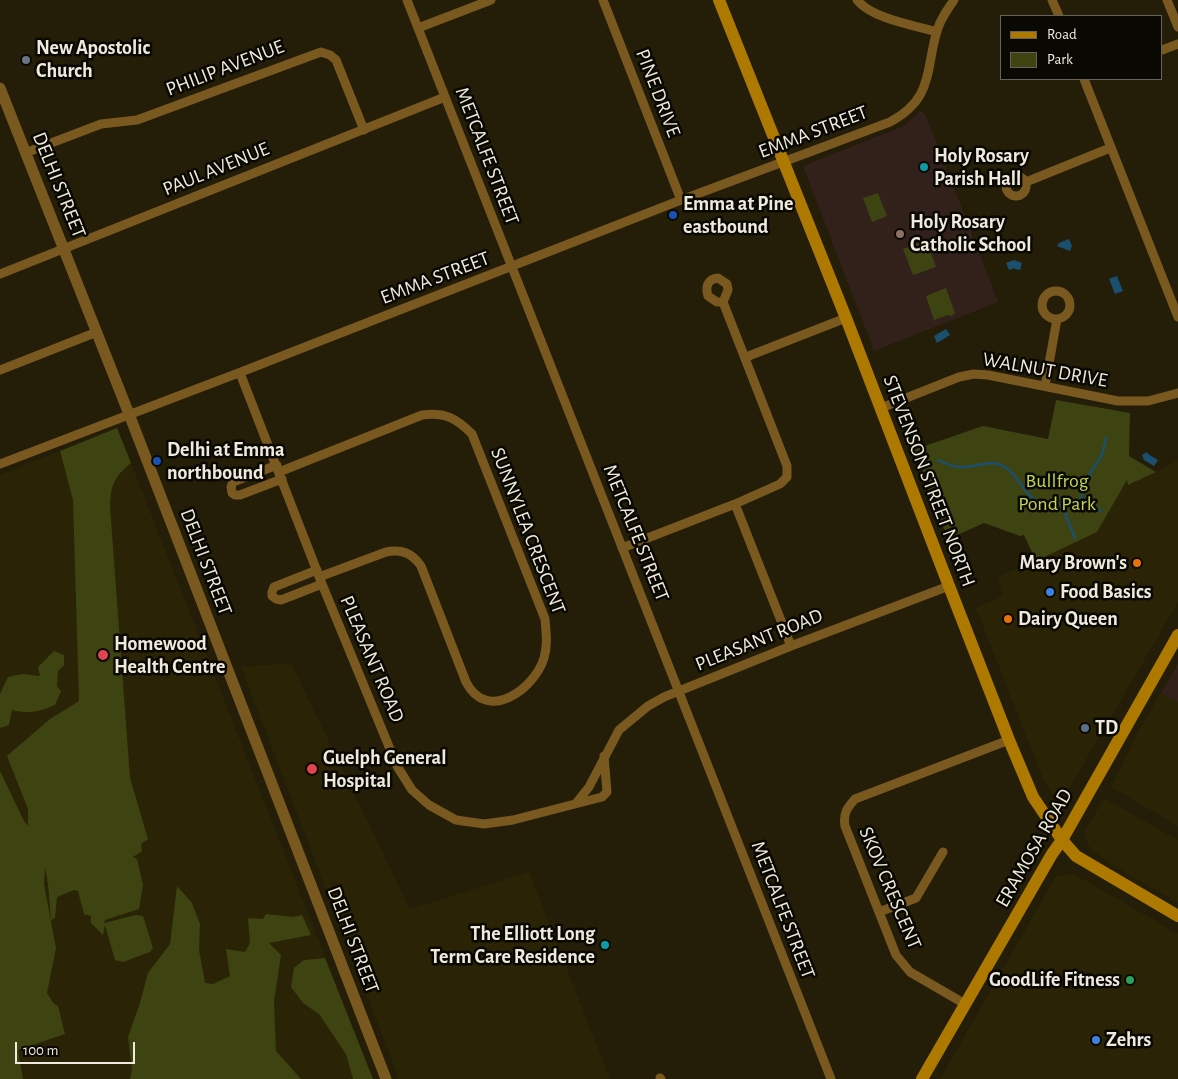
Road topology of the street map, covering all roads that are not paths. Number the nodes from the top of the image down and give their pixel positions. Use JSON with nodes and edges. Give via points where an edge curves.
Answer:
{"nodes":[{"id":1,"x":407,"y":0,"type":"edge"},
{"id":2,"x":491,"y":0,"type":"edge"},
{"id":3,"x":603,"y":0,"type":"edge"},
{"id":4,"x":719,"y":0,"type":"edge"},
{"id":5,"x":857,"y":0,"type":"edge"},
{"id":6,"x":954,"y":0,"type":"edge"},
{"id":7,"x":1052,"y":0,"type":"edge"},
{"id":8,"x":1167,"y":0,"type":"edge"},
{"id":9,"x":1059,"y":15,"type":"edge"},
{"id":10,"x":1178,"y":27,"type":"edge"},
{"id":11,"x":418,"y":28,"type":"junction"},
{"id":12,"x":937,"y":32,"type":"junction"},
{"id":13,"x":1178,"y":44,"type":"edge"},
{"id":14,"x":1163,"y":50,"type":"edge"},
{"id":15,"x":1085,"y":80,"type":"edge"},
{"id":16,"x":0,"y":88,"type":"edge"},
{"id":17,"x":445,"y":97,"type":"junction"},
{"id":18,"x":364,"y":130,"type":"junction"},
{"id":19,"x":1110,"y":148,"type":"junction"},
{"id":20,"x":25,"y":152,"type":"junction"},
{"id":21,"x":784,"y":162,"type":"junction"},
{"id":22,"x":1026,"y":182,"type":"dead end"},
{"id":23,"x":681,"y":200,"type":"junction"},
{"id":24,"x":64,"y":249,"type":"junction"},
{"id":25,"x":511,"y":266,"type":"junction"},
{"id":26,"x":0,"y":274,"type":"edge"},
{"id":27,"x":723,"y":302,"type":"dead end"},
{"id":28,"x":1178,"y":317,"type":"edge"},
{"id":29,"x":846,"y":318,"type":"junction"},
{"id":30,"x":1057,"y":319,"type":"dead end"},
{"id":31,"x":97,"y":332,"type":"junction"},
{"id":32,"x":746,"y":357,"type":"junction"},
{"id":33,"x":0,"y":370,"type":"edge"},
{"id":34,"x":240,"y":373,"type":"junction"},
{"id":35,"x":1045,"y":386,"type":"junction"},
{"id":36,"x":1178,"y":394,"type":"edge"},
{"id":37,"x":881,"y":408,"type":"junction"},
{"id":38,"x":129,"y":414,"type":"junction"},
{"id":39,"x":0,"y":464,"type":"edge"},
{"id":40,"x":279,"y":472,"type":"junction"},
{"id":41,"x":735,"y":504,"type":"junction"},
{"id":42,"x":622,"y":548,"type":"junction"},
{"id":43,"x":319,"y":577,"type":"junction"},
{"id":44,"x":949,"y":586,"type":"junction"},
{"id":45,"x":1178,"y":635,"type":"edge"},
{"id":46,"x":791,"y":646,"type":"junction"},
{"id":47,"x":679,"y":691,"type":"junction"},
{"id":48,"x":1009,"y":740,"type":"junction"},
{"id":49,"x":604,"y":756,"type":"junction"},
{"id":50,"x":577,"y":802,"type":"junction"},
{"id":51,"x":1062,"y":840,"type":"junction"},
{"id":52,"x":943,"y":852,"type":"dead end"},
{"id":53,"x":879,"y":912,"type":"junction"},
{"id":54,"x":1178,"y":916,"type":"edge"},
{"id":55,"x":965,"y":1004,"type":"junction"},
{"id":56,"x":386,"y":1079,"type":"edge"},
{"id":57,"x":831,"y":1079,"type":"edge"},
{"id":58,"x":922,"y":1079,"type":"edge"}],
"edges":[{"from":1,"to":11,"type":"street","name":"METCALFE STREET"},
{"from":2,"to":11,"type":"street"},
{"from":3,"to":23,"type":"street","name":"PINE DRIVE"},
{"from":4,"to":21,"type":"main road","name":"STEVENSON STREET NORTH"},
{"from":5,"to":12,"type":"street","via":[[872,12]]},
{"from":6,"to":12,"type":"street","name":"EMMA STREET"},
{"from":7,"to":9,"type":"street"},
{"from":8,"to":10,"type":"street"},
{"from":11,"to":17,"type":"street","name":"METCALFE STREET"},
{"from":12,"to":21,"type":"street","name":"EMMA STREET","via":[[922,92],[900,116]]},
{"from":13,"to":14,"type":"street"},
{"from":15,"to":19,"type":"street"},
{"from":16,"to":20,"type":"street","name":"DELHI STREET"},
{"from":17,"to":18,"type":"street","name":"PAUL AVENUE"},
{"from":17,"to":25,"type":"street","name":"METCALFE STREET"},
{"from":18,"to":20,"type":"street","name":"PHILIP AVENUE","via":[[336,60],[321,52],[136,120],[101,124]]},
{"from":18,"to":24,"type":"street","name":"PAUL AVENUE"},
{"from":19,"to":22,"type":"street"},
{"from":19,"to":28,"type":"street"},
{"from":20,"to":24,"type":"street","name":"DELHI STREET"},
{"from":21,"to":23,"type":"street","name":"EMMA STREET"},
{"from":21,"to":29,"type":"main road","name":"STEVENSON STREET NORTH"},
{"from":23,"to":25,"type":"street","name":"EMMA STREET"},
{"from":24,"to":26,"type":"street","name":"PAUL AVENUE"},
{"from":24,"to":31,"type":"street","name":"DELHI STREET"},
{"from":25,"to":34,"type":"street","name":"EMMA STREET"},
{"from":25,"to":42,"type":"street","name":"METCALFE STREET"},
{"from":27,"to":32,"type":"street"},
{"from":29,"to":32,"type":"street"},
{"from":29,"to":37,"type":"main road","name":"STEVENSON STREET NORTH"},
{"from":30,"to":35,"type":"street"},
{"from":31,"to":33,"type":"street"},
{"from":31,"to":38,"type":"street","name":"DELHI STREET"},
{"from":32,"to":41,"type":"street","via":[[787,466],[787,477],[780,484]]},
{"from":34,"to":38,"type":"street","name":"EMMA STREET"},
{"from":34,"to":40,"type":"street","name":"PLEASANT ROAD"},
{"from":35,"to":36,"type":"street","name":"WALNUT DRIVE","via":[[1125,402],[1148,402]]},
{"from":35,"to":37,"type":"street","name":"WALNUT DRIVE","via":[[974,374]]},
{"from":37,"to":44,"type":"main road","name":"STEVENSON STREET NORTH"},
{"from":38,"to":39,"type":"street","name":"EMMA STREET"},
{"from":38,"to":56,"type":"street","name":"DELHI STREET"},
{"from":40,"to":40,"type":"street","name":"SUNNYLEA CRESCENT","via":[[240,496],[232,493],[233,482]]},
{"from":40,"to":43,"type":"street","name":"PLEASANT ROAD"},
{"from":40,"to":43,"type":"street","name":"SUNNYLEA CRESCENT","via":[[422,415],[436,413],[461,423],[472,434],[545,619],[544,659],[524,688],[506,699],[482,700],[466,682],[415,557],[404,551],[386,552]]},
{"from":41,"to":42,"type":"street"},
{"from":41,"to":46,"type":"street"},
{"from":42,"to":47,"type":"street","name":"METCALFE STREET"},
{"from":43,"to":50,"type":"street","name":"PLEASANT ROAD","via":[[397,766],[412,790],[429,805],[456,820],[484,824],[513,820]]},
{"from":44,"to":46,"type":"street","name":"PLEASANT ROAD"},
{"from":44,"to":48,"type":"main road","name":"STEVENSON STREET NORTH"},
{"from":45,"to":51,"type":"main road","name":"ERAMOSA ROAD"},
{"from":46,"to":47,"type":"street","name":"PLEASANT ROAD"},
{"from":47,"to":49,"type":"street","name":"PLEASANT ROAD","via":[[634,716],[618,730]]},
{"from":47,"to":57,"type":"street","name":"METCALFE STREET"},
{"from":48,"to":51,"type":"main road","name":"STEVENSON STREET NORTH","via":[[1033,797]]},
{"from":48,"to":53,"type":"street","name":"SKOV CRESCENT","via":[[865,795],[846,808],[844,826]]},
{"from":49,"to":50,"type":"street","name":"PLEASANT ROAD","via":[[589,787]]},
{"from":49,"to":50,"type":"street","name":"PLEASANT ROAD","via":[[608,792],[602,797]]},
{"from":51,"to":54,"type":"main road","name":"STEVENSON STREET NORTH","via":[[1076,856]]},
{"from":51,"to":55,"type":"main road","name":"ERAMOSA ROAD"},
{"from":52,"to":53,"type":"street","via":[[916,898]]},
{"from":53,"to":55,"type":"street","name":"SKOV CRESCENT","via":[[896,955],[905,967]]},
{"from":55,"to":58,"type":"main road","name":"ERAMOSA ROAD"}]}
